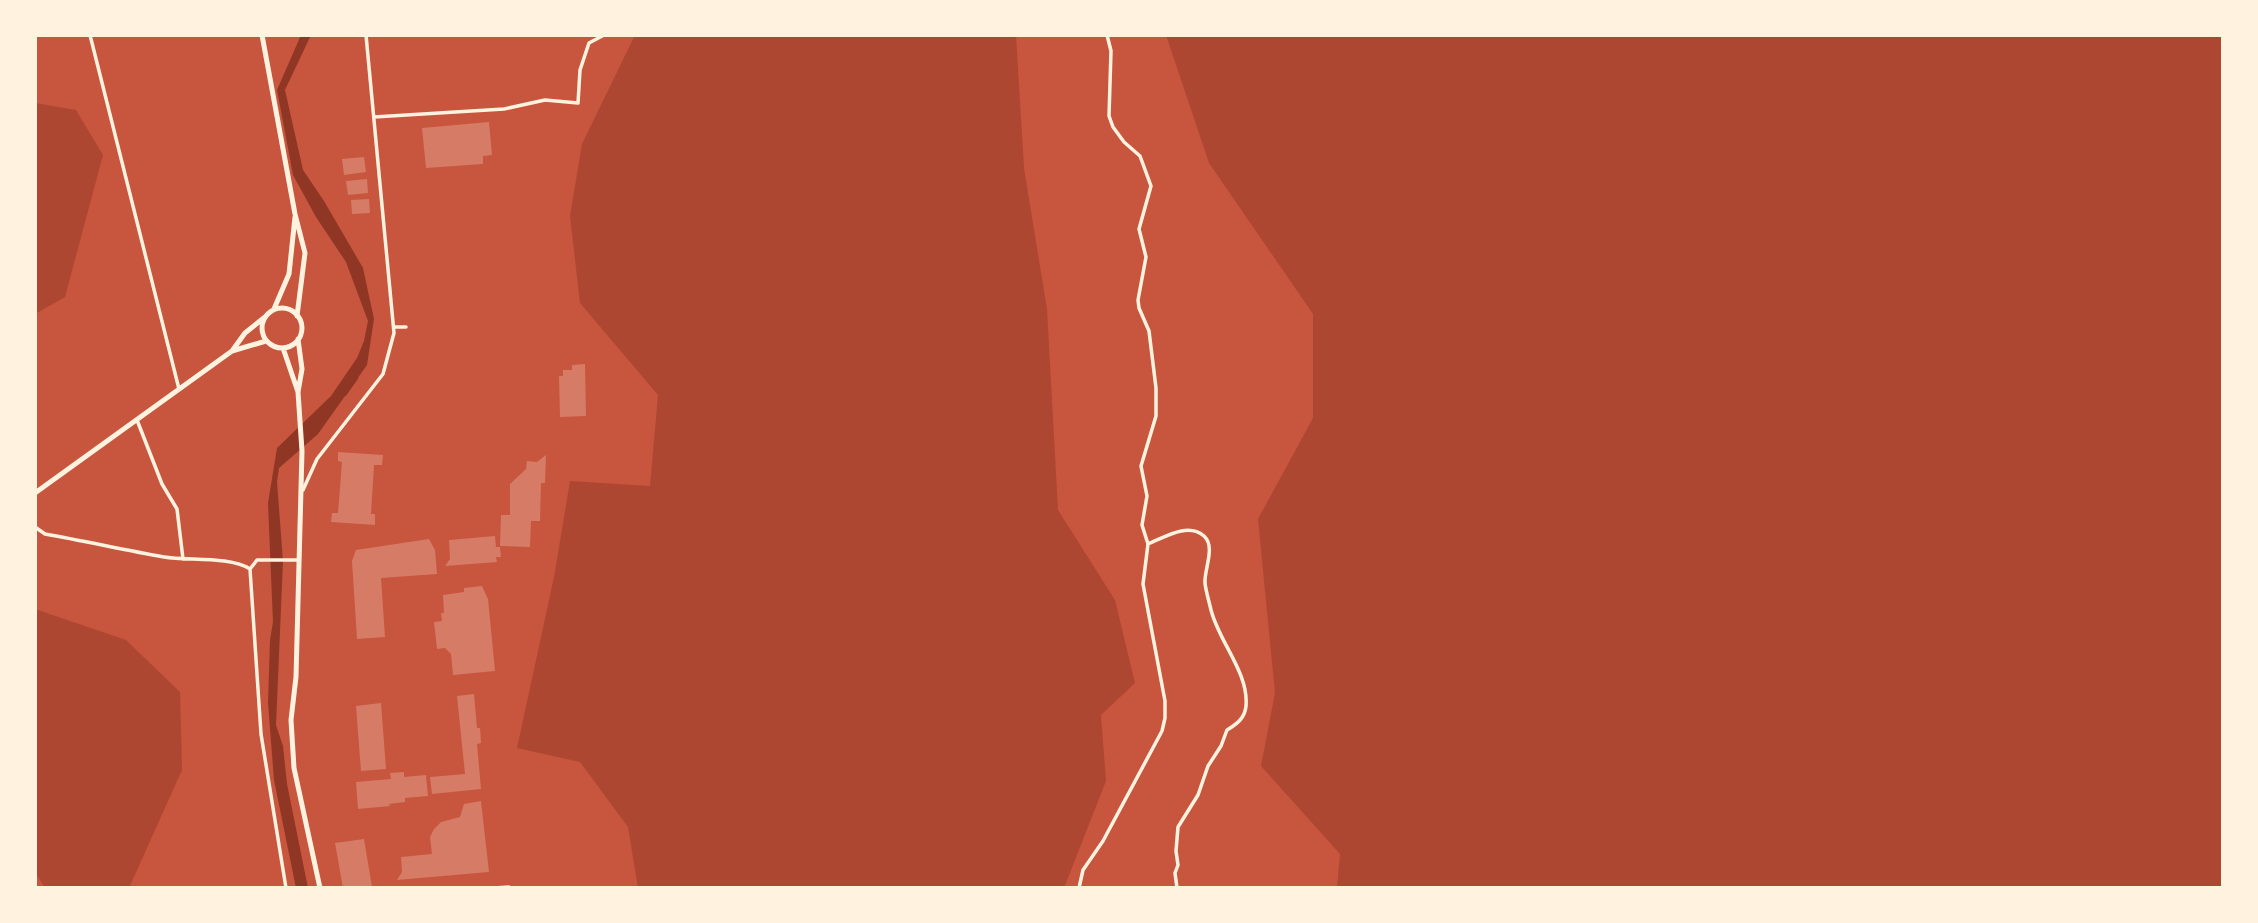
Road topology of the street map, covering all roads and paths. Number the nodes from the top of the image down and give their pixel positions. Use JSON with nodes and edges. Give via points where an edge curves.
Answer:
{"nodes":[{"id":1,"x":90,"y":35,"type":"edge"},
{"id":2,"x":262,"y":35,"type":"edge"},
{"id":3,"x":366,"y":35,"type":"edge"},
{"id":4,"x":604,"y":35,"type":"edge"},
{"id":5,"x":1107,"y":35,"type":"edge"},
{"id":6,"x":374,"y":117,"type":"junction"},
{"id":7,"x":295,"y":214,"type":"junction"},
{"id":8,"x":274,"y":309,"type":"junction"},
{"id":9,"x":297,"y":316,"type":"junction"},
{"id":10,"x":265,"y":317,"type":"junction"},
{"id":11,"x":394,"y":327,"type":"junction"},
{"id":12,"x":406,"y":327,"type":"dead end"},
{"id":13,"x":298,"y":339,"type":"junction"},
{"id":14,"x":266,"y":341,"type":"junction"},
{"id":15,"x":283,"y":348,"type":"junction"},
{"id":16,"x":232,"y":351,"type":"junction"},
{"id":17,"x":179,"y":389,"type":"junction"},
{"id":18,"x":298,"y":392,"type":"junction"},
{"id":19,"x":137,"y":420,"type":"junction"},
{"id":20,"x":35,"y":493,"type":"edge"},
{"id":21,"x":300,"y":498,"type":"junction"},
{"id":22,"x":35,"y":527,"type":"edge"},
{"id":23,"x":1148,"y":544,"type":"junction"},
{"id":24,"x":183,"y":559,"type":"junction"},
{"id":25,"x":299,"y":560,"type":"junction"},
{"id":26,"x":250,"y":569,"type":"junction"},
{"id":27,"x":509,"y":887,"type":"edge"},
{"id":28,"x":286,"y":888,"type":"edge"},
{"id":29,"x":320,"y":888,"type":"edge"},
{"id":30,"x":494,"y":888,"type":"edge"},
{"id":31,"x":1079,"y":888,"type":"edge"},
{"id":32,"x":1177,"y":888,"type":"edge"}],
"edges":[{"from":1,"to":17,"type":"street"},
{"from":2,"to":7,"type":"main road"},
{"from":3,"to":6,"type":"street"},
{"from":4,"to":6,"type":"street","via":[[589,43],[580,70],[578,103],[545,100],[504,109]]},
{"from":5,"to":23,"type":"street","via":[[1111,51],[1109,116],[1124,142],[1140,156],[1151,187],[1139,229],[1146,257],[1138,300],[1149,331],[1156,388],[1156,416],[1141,466],[1147,496],[1142,525]]},
{"from":6,"to":11,"type":"street"},
{"from":7,"to":8,"type":"main road","via":[[289,274]]},
{"from":7,"to":9,"type":"main road","via":[[305,253]]},
{"from":8,"to":9,"type":"main road","via":[[287,309]]},
{"from":8,"to":10,"type":"main road"},
{"from":9,"to":13,"type":"main road","via":[[302,327]]},
{"from":10,"to":14,"type":"main road","via":[[261,329]]},
{"from":10,"to":16,"type":"main road"},
{"from":11,"to":12,"type":"street"},
{"from":11,"to":21,"type":"street","via":[[383,374],[317,459]]},
{"from":13,"to":15,"type":"main road"},
{"from":13,"to":18,"type":"main road","via":[[302,369]]},
{"from":14,"to":15,"type":"main road"},
{"from":14,"to":16,"type":"main road"},
{"from":15,"to":18,"type":"main road"},
{"from":16,"to":17,"type":"main road"},
{"from":17,"to":19,"type":"main road"},
{"from":18,"to":21,"type":"main road"},
{"from":19,"to":20,"type":"main road"},
{"from":19,"to":24,"type":"street","via":[[177,509]]},
{"from":21,"to":25,"type":"main road"},
{"from":22,"to":24,"type":"street","via":[[45,534]]},
{"from":23,"to":31,"type":"street","via":[[1143,584],[1165,718],[1128,795],[1083,870]]},
{"from":23,"to":32,"type":"street","via":[[1189,530],[1208,539],[1205,583],[1211,612],[1244,682],[1246,696],[1243,717],[1227,730],[1178,827]]},
{"from":24,"to":26,"type":"street"},
{"from":25,"to":26,"type":"street","via":[[257,560]]},
{"from":25,"to":29,"type":"main road","via":[[291,732],[294,768]]},
{"from":26,"to":28,"type":"street","via":[[261,734]]},
{"from":27,"to":30,"type":"street"}]}
